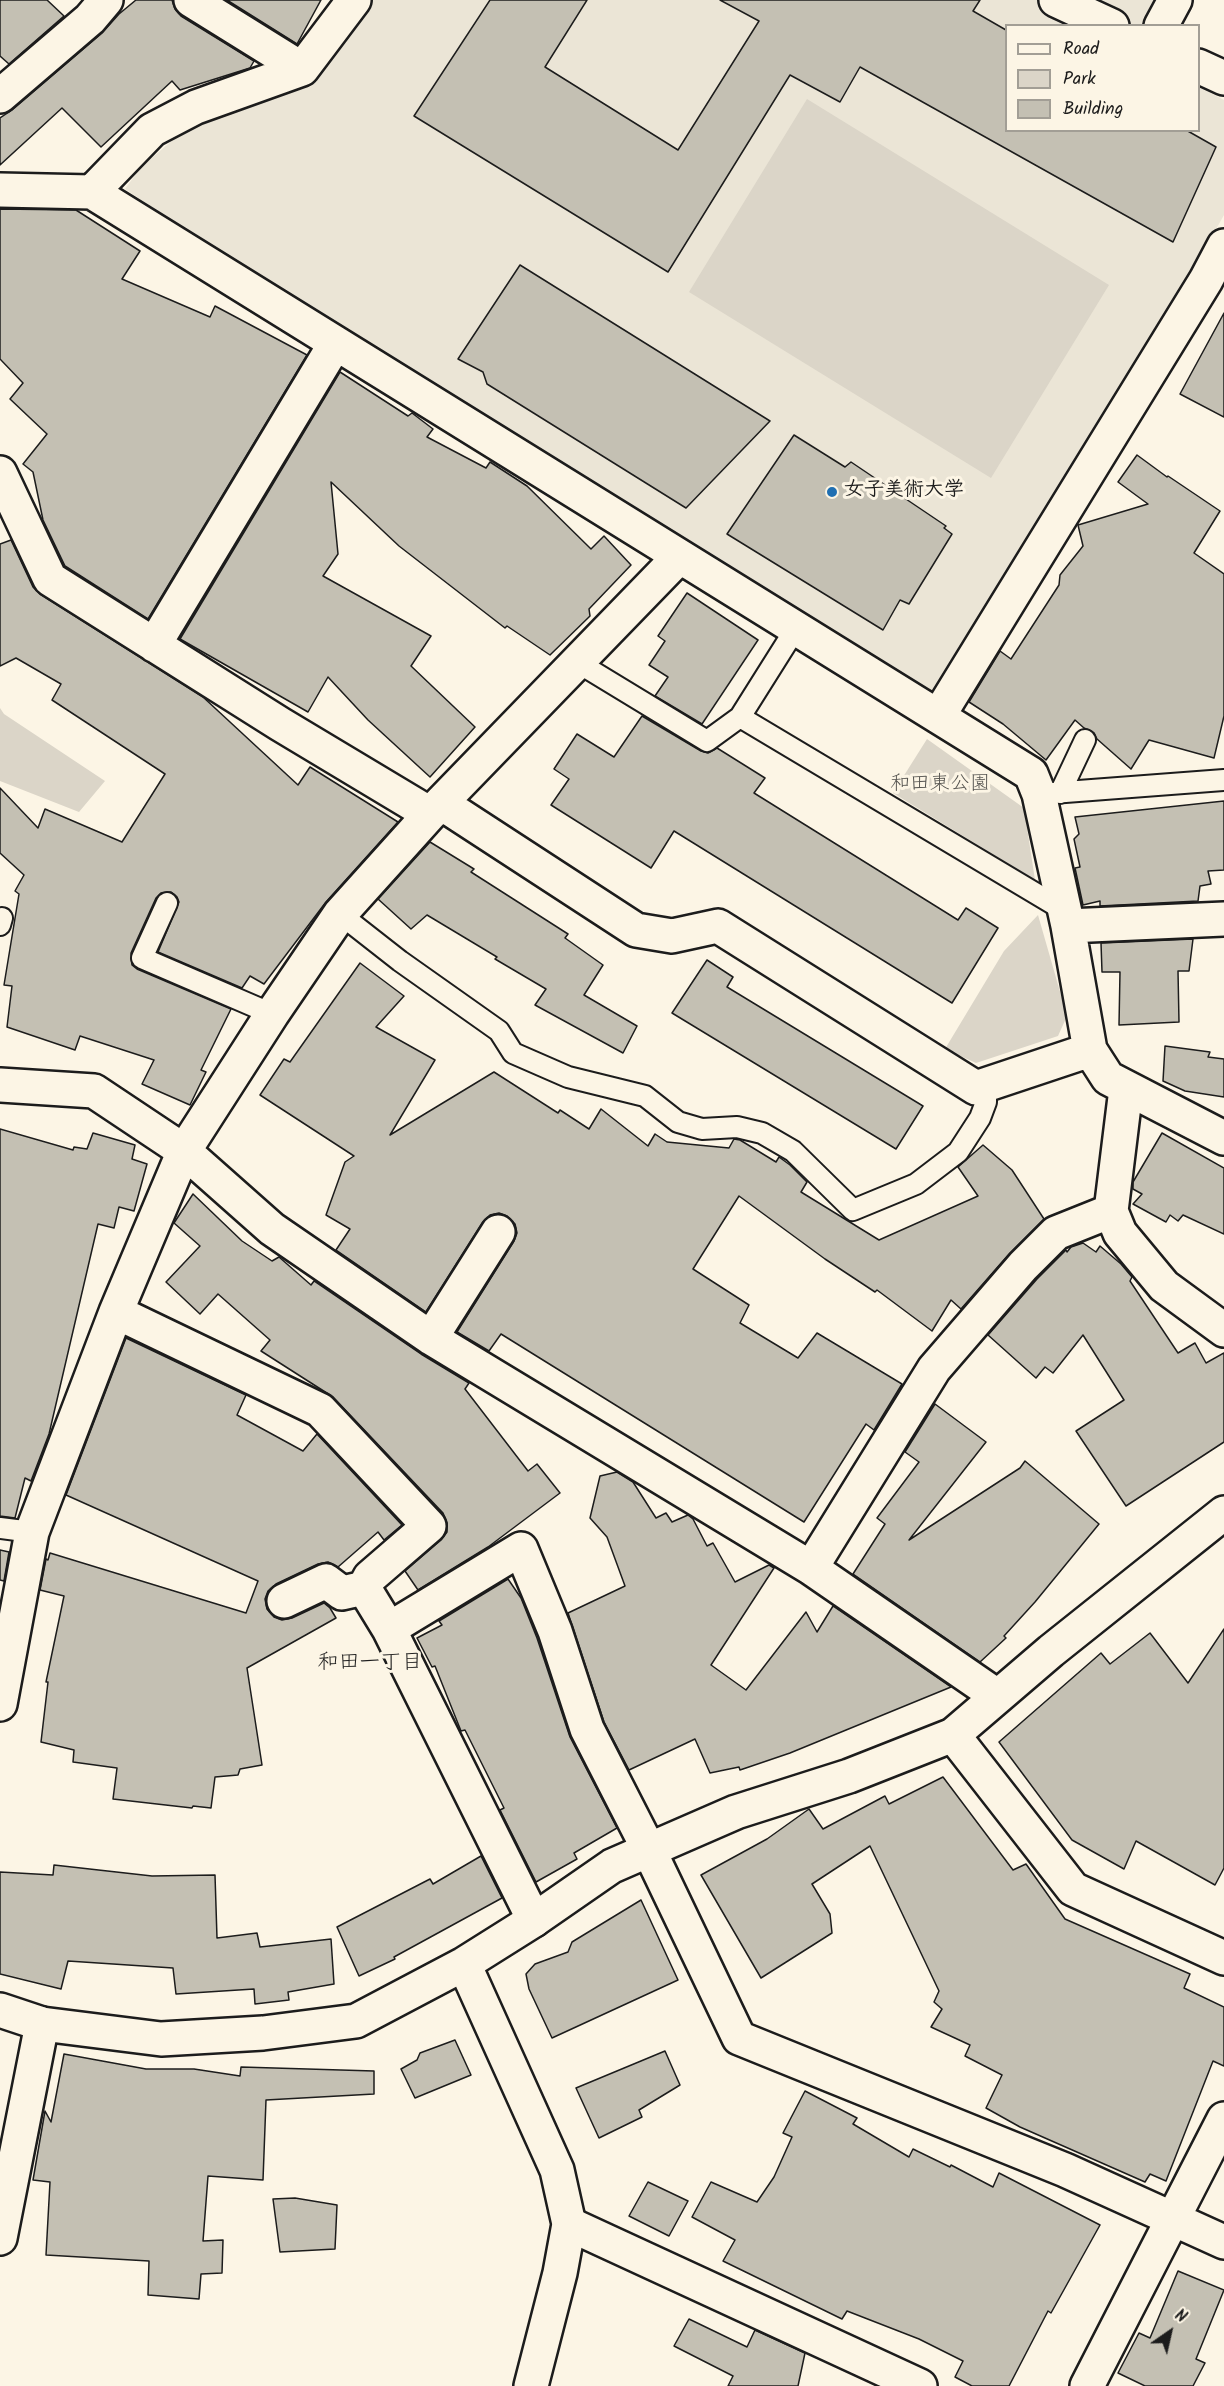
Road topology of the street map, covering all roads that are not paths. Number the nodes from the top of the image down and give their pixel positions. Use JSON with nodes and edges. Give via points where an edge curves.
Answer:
{"nodes":[{"id":1,"x":106,"y":0,"type":"edge"},
{"id":2,"x":191,"y":0,"type":"edge"},
{"id":3,"x":354,"y":0,"type":"edge"},
{"id":4,"x":1056,"y":0,"type":"edge"},
{"id":5,"x":1175,"y":0,"type":"edge"},
{"id":6,"x":1108,"y":24,"type":"edge"},
{"id":7,"x":1162,"y":24,"type":"edge"},
{"id":8,"x":1200,"y":67,"type":"edge"},
{"id":9,"x":302,"y":69,"type":"junction"},
{"id":10,"x":1224,"y":78,"type":"edge"},
{"id":11,"x":0,"y":96,"type":"edge"},
{"id":12,"x":0,"y":190,"type":"edge"},
{"id":13,"x":92,"y":192,"type":"junction"},
{"id":14,"x":1224,"y":246,"type":"edge"},
{"id":15,"x":335,"y":344,"type":"junction"},
{"id":16,"x":0,"y":473,"type":"edge"},
{"id":17,"x":679,"y":556,"type":"junction"},
{"id":18,"x":796,"y":628,"type":"junction"},
{"id":19,"x":154,"y":645,"type":"junction"},
{"id":20,"x":577,"y":662,"type":"junction"},
{"id":21,"x":939,"y":715,"type":"junction"},
{"id":22,"x":741,"y":717,"type":"junction"},
{"id":23,"x":1085,"y":740,"type":"dead end"},
{"id":24,"x":1224,"y":780,"type":"edge"},
{"id":25,"x":1049,"y":794,"type":"junction"},
{"id":26,"x":436,"y":809,"type":"junction"},
{"id":27,"x":167,"y":903,"type":"dead end"},
{"id":28,"x":340,"y":914,"type":"junction"},
{"id":29,"x":1066,"y":918,"type":"junction"},
{"id":30,"x":1224,"y":919,"type":"edge"},
{"id":31,"x":272,"y":1014,"type":"junction"},
{"id":32,"x":1090,"y":1050,"type":"junction"},
{"id":33,"x":986,"y":1084,"type":"junction"},
{"id":34,"x":0,"y":1085,"type":"edge"},
{"id":35,"x":1126,"y":1089,"type":"junction"},
{"id":36,"x":1224,"y":1138,"type":"edge"},
{"id":37,"x":184,"y":1151,"type":"junction"},
{"id":38,"x":1111,"y":1211,"type":"junction"},
{"id":39,"x":498,"y":1232,"type":"dead end"},
{"id":40,"x":116,"y":1311,"type":"junction"},
{"id":41,"x":1224,"y":1330,"type":"edge"},
{"id":42,"x":431,"y":1338,"type":"junction"},
{"id":43,"x":1224,"y":1513,"type":"edge"},
{"id":44,"x":0,"y":1528,"type":"edge"},
{"id":45,"x":32,"y":1532,"type":"junction"},
{"id":46,"x":811,"y":1568,"type":"junction"},
{"id":47,"x":364,"y":1588,"type":"junction"},
{"id":48,"x":284,"y":1601,"type":"dead end"},
{"id":49,"x":389,"y":1629,"type":"junction"},
{"id":50,"x":997,"y":1696,"type":"junction"},
{"id":51,"x":0,"y":1704,"type":"edge"},
{"id":52,"x":952,"y":1735,"type":"junction"},
{"id":53,"x":649,"y":1850,"type":"junction"},
{"id":54,"x":534,"y":1920,"type":"junction"},
{"id":55,"x":1224,"y":1958,"type":"edge"},
{"id":56,"x":464,"y":1964,"type":"junction"},
{"id":57,"x":0,"y":2010,"type":"edge"},
{"id":58,"x":42,"y":2024,"type":"junction"},
{"id":59,"x":1224,"y":2119,"type":"edge"},
{"id":60,"x":1174,"y":2219,"type":"junction"},
{"id":61,"x":570,"y":2224,"type":"junction"},
{"id":62,"x":0,"y":2238,"type":"edge"},
{"id":63,"x":1224,"y":2242,"type":"edge"},
{"id":64,"x":531,"y":2386,"type":"edge"},
{"id":65,"x":920,"y":2386,"type":"edge"},
{"id":66,"x":1087,"y":2386,"type":"edge"}],
"edges":[{"from":1,"to":11,"type":"street","via":[[90,19]]},
{"from":2,"to":9,"type":"street"},
{"from":3,"to":9,"type":"street"},
{"from":4,"to":6,"type":"street"},
{"from":5,"to":7,"type":"street"},
{"from":8,"to":10,"type":"street"},
{"from":9,"to":13,"type":"street","via":[[196,107],[152,130]]},
{"from":12,"to":13,"type":"street"},
{"from":13,"to":15,"type":"street"},
{"from":14,"to":21,"type":"street"},
{"from":15,"to":17,"type":"street"},
{"from":15,"to":19,"type":"street"},
{"from":16,"to":19,"type":"street","via":[[50,579]]},
{"from":17,"to":18,"type":"street"},
{"from":17,"to":20,"type":"street"},
{"from":18,"to":21,"type":"street"},
{"from":18,"to":22,"type":"lane"},
{"from":19,"to":26,"type":"street","via":[[280,724]]},
{"from":20,"to":22,"type":"lane","via":[[707,741]]},
{"from":20,"to":26,"type":"street"},
{"from":21,"to":25,"type":"street","via":[[1031,774]]},
{"from":22,"to":29,"type":"lane"},
{"from":23,"to":25,"type":"lane"},
{"from":24,"to":25,"type":"lane"},
{"from":25,"to":29,"type":"street"},
{"from":26,"to":28,"type":"street"},
{"from":26,"to":33,"type":"street","via":[[636,930],[672,936],[718,926],[976,1088]]},
{"from":27,"to":31,"type":"lane","via":[[142,958]]},
{"from":28,"to":31,"type":"street"},
{"from":28,"to":33,"type":"lane","via":[[499,1031],[513,1053],[568,1077],[645,1096],[678,1122],[702,1129],[737,1127],[762,1133],[793,1151],[853,1210],[916,1184],[958,1152],[980,1118],[986,1102]]},
{"from":29,"to":30,"type":"street"},
{"from":29,"to":32,"type":"street"},
{"from":31,"to":37,"type":"street"},
{"from":32,"to":33,"type":"street"},
{"from":32,"to":35,"type":"street","via":[[1108,1078]]},
{"from":34,"to":37,"type":"street","via":[[94,1091]]},
{"from":35,"to":36,"type":"street"},
{"from":35,"to":38,"type":"street"},
{"from":37,"to":40,"type":"street"},
{"from":37,"to":42,"type":"street","via":[[272,1229]]},
{"from":38,"to":41,"type":"street","via":[[1120,1233],[1164,1286]]},
{"from":38,"to":46,"type":"street","via":[[1056,1233],[934,1369]]},
{"from":39,"to":42,"type":"street"},
{"from":40,"to":45,"type":"street"},
{"from":40,"to":47,"type":"street","via":[[320,1410],[429,1526],[370,1577]]},
{"from":42,"to":46,"type":"street"},
{"from":43,"to":50,"type":"street"},
{"from":44,"to":45,"type":"lane"},
{"from":45,"to":51,"type":"street"},
{"from":46,"to":50,"type":"street"},
{"from":47,"to":48,"type":"street","via":[[342,1593],[326,1581]]},
{"from":47,"to":49,"type":"street"},
{"from":49,"to":53,"type":"street","via":[[521,1549],[555,1631],[588,1729]]},
{"from":49,"to":54,"type":"street"},
{"from":50,"to":52,"type":"street"},
{"from":52,"to":53,"type":"street","via":[[849,1776],[736,1812]]},
{"from":52,"to":55,"type":"street","via":[[1073,1889]]},
{"from":53,"to":54,"type":"street","via":[[612,1866]]},
{"from":53,"to":60,"type":"street","via":[[739,2038],[1065,2170]]},
{"from":54,"to":56,"type":"street"},
{"from":56,"to":58,"type":"street","via":[[356,2021],[263,2033],[161,2039]]},
{"from":56,"to":61,"type":"street","via":[[557,2170]]},
{"from":57,"to":58,"type":"street"},
{"from":58,"to":62,"type":"street"},
{"from":59,"to":60,"type":"street"},
{"from":60,"to":63,"type":"street"},
{"from":60,"to":66,"type":"street"},
{"from":61,"to":64,"type":"street"},
{"from":61,"to":65,"type":"street"}]}
